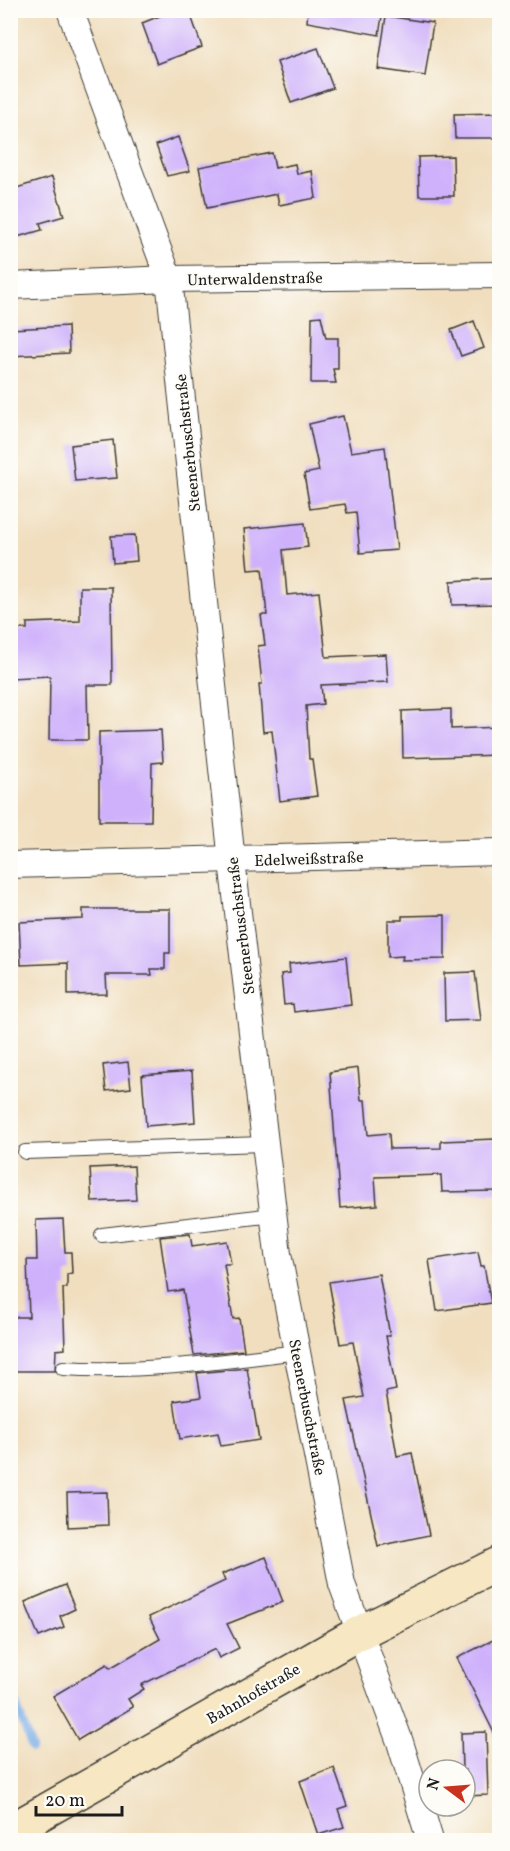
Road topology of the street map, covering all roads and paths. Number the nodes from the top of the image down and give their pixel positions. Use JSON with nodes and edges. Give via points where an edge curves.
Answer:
{"nodes":[{"id":1,"x":70,"y":10,"type":"edge"},
{"id":2,"x":500,"y":275,"type":"edge"},
{"id":3,"x":169,"y":279,"type":"junction"},
{"id":4,"x":10,"y":286,"type":"edge"},
{"id":5,"x":500,"y":852,"type":"edge"},
{"id":6,"x":232,"y":861,"type":"junction"},
{"id":7,"x":10,"y":865,"type":"edge"},
{"id":8,"x":266,"y":1144,"type":"junction"},
{"id":9,"x":25,"y":1152,"type":"dead end"},
{"id":10,"x":274,"y":1215,"type":"junction"},
{"id":11,"x":102,"y":1235,"type":"dead end"},
{"id":12,"x":297,"y":1352,"type":"junction"},
{"id":13,"x":63,"y":1368,"type":"dead end"},
{"id":14,"x":500,"y":1563,"type":"edge"},
{"id":15,"x":359,"y":1634,"type":"junction"},
{"id":16,"x":10,"y":1831,"type":"edge"},
{"id":17,"x":430,"y":1840,"type":"edge"}],
"edges":[{"from":1,"to":3,"type":"street","name":"Steenerbuschstraße"},
{"from":2,"to":3,"type":"street","name":"Unterwaldenstraße"},
{"from":3,"to":4,"type":"street","name":"Unterwaldenstraße"},
{"from":3,"to":6,"type":"street","name":"Steenerbuschstraße"},
{"from":5,"to":6,"type":"street","name":"Edelweißstraße"},
{"from":6,"to":7,"type":"street","name":"Edelweißstraße"},
{"from":6,"to":8,"type":"street","name":"Steenerbuschstraße"},
{"from":8,"to":9,"type":"lane"},
{"from":8,"to":10,"type":"street","name":"Steenerbuschstraße"},
{"from":10,"to":11,"type":"lane"},
{"from":10,"to":12,"type":"street","name":"Steenerbuschstraße"},
{"from":12,"to":13,"type":"lane","via":[[182,1366],[104,1371]]},
{"from":12,"to":15,"type":"street","name":"Steenerbuschstraße","via":[[342,1584]]},
{"from":14,"to":15,"type":"street","name":"Bahnhofstraße"},
{"from":15,"to":16,"type":"street","name":"Bahnhofstraße"},
{"from":15,"to":17,"type":"street","name":"Steenerbuschstraße","via":[[400,1742]]}]}
